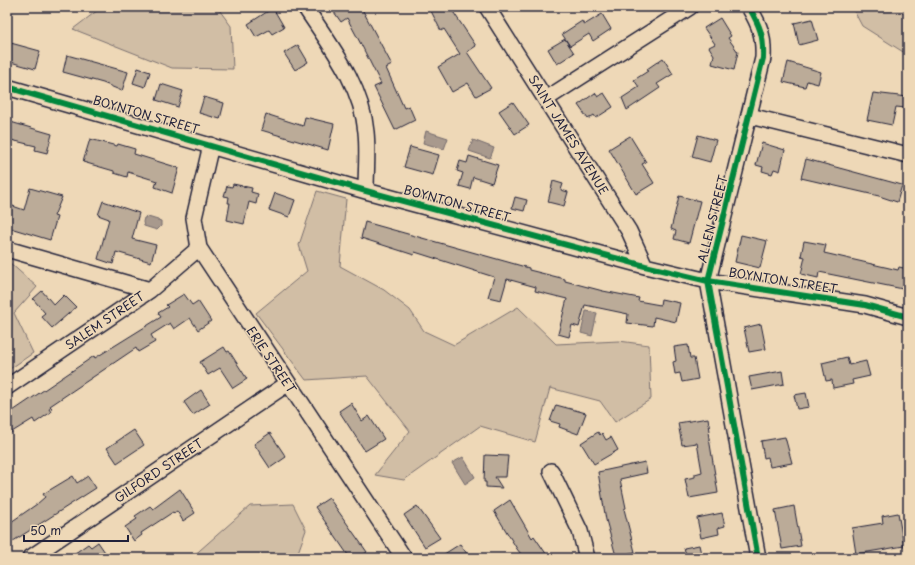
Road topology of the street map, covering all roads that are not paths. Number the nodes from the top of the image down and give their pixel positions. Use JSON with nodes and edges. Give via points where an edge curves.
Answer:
{"nodes":[{"id":1,"x":305,"y":7,"type":"edge"},
{"id":2,"x":486,"y":7,"type":"edge"},
{"id":3,"x":690,"y":7,"type":"edge"},
{"id":4,"x":749,"y":7,"type":"edge"},
{"id":5,"x":7,"y":87,"type":"edge"},
{"id":6,"x":546,"y":99,"type":"junction"},
{"id":7,"x":750,"y":116,"type":"junction"},
{"id":8,"x":211,"y":145,"type":"junction"},
{"id":9,"x":908,"y":155,"type":"edge"},
{"id":10,"x":366,"y":190,"type":"junction"},
{"id":11,"x":199,"y":248,"type":"junction"},
{"id":12,"x":7,"y":250,"type":"edge"},
{"id":13,"x":645,"y":266,"type":"junction"},
{"id":14,"x":708,"y":281,"type":"junction"},
{"id":15,"x":150,"y":290,"type":"junction"},
{"id":16,"x":908,"y":317,"type":"edge"},
{"id":17,"x":287,"y":384,"type":"junction"},
{"id":18,"x":7,"y":387,"type":"edge"},
{"id":19,"x":551,"y":470,"type":"dead end"},
{"id":20,"x":30,"y":558,"type":"edge"},
{"id":21,"x":404,"y":558,"type":"edge"},
{"id":22,"x":587,"y":558,"type":"edge"},
{"id":23,"x":758,"y":558,"type":"edge"}],
"edges":[{"from":1,"to":10,"type":"street","via":[[344,67],[362,109],[366,132]]},
{"from":2,"to":6,"type":"street","name":"SAINT JAMES AVENUE"},
{"from":3,"to":6,"type":"street"},
{"from":4,"to":7,"type":"street","name":"ALLEN STREET","via":[[760,26],[764,42]]},
{"from":5,"to":8,"type":"street","name":"BOYNTON STREET"},
{"from":6,"to":13,"type":"street","name":"SAINT JAMES AVENUE","via":[[629,231]]},
{"from":7,"to":9,"type":"street"},
{"from":7,"to":14,"type":"street","name":"ALLEN STREET"},
{"from":8,"to":10,"type":"street","name":"BOYNTON STREET"},
{"from":8,"to":11,"type":"street","name":"ERIE STREET","via":[[194,218]]},
{"from":10,"to":13,"type":"street","name":"BOYNTON STREET"},
{"from":11,"to":15,"type":"street","name":"SALEM STREET"},
{"from":11,"to":17,"type":"street","name":"ERIE STREET"},
{"from":12,"to":15,"type":"street"},
{"from":13,"to":14,"type":"street","name":"BOYNTON STREET"},
{"from":14,"to":16,"type":"street","name":"BOYNTON STREET","via":[[865,305]]},
{"from":14,"to":23,"type":"street","name":"ALLEN STREET"},
{"from":15,"to":18,"type":"street","name":"SALEM STREET"},
{"from":17,"to":20,"type":"street","name":"GILFORD STREET"},
{"from":17,"to":21,"type":"street","name":"ERIE STREET"},
{"from":19,"to":22,"type":"street","via":[[580,531]]}]}
